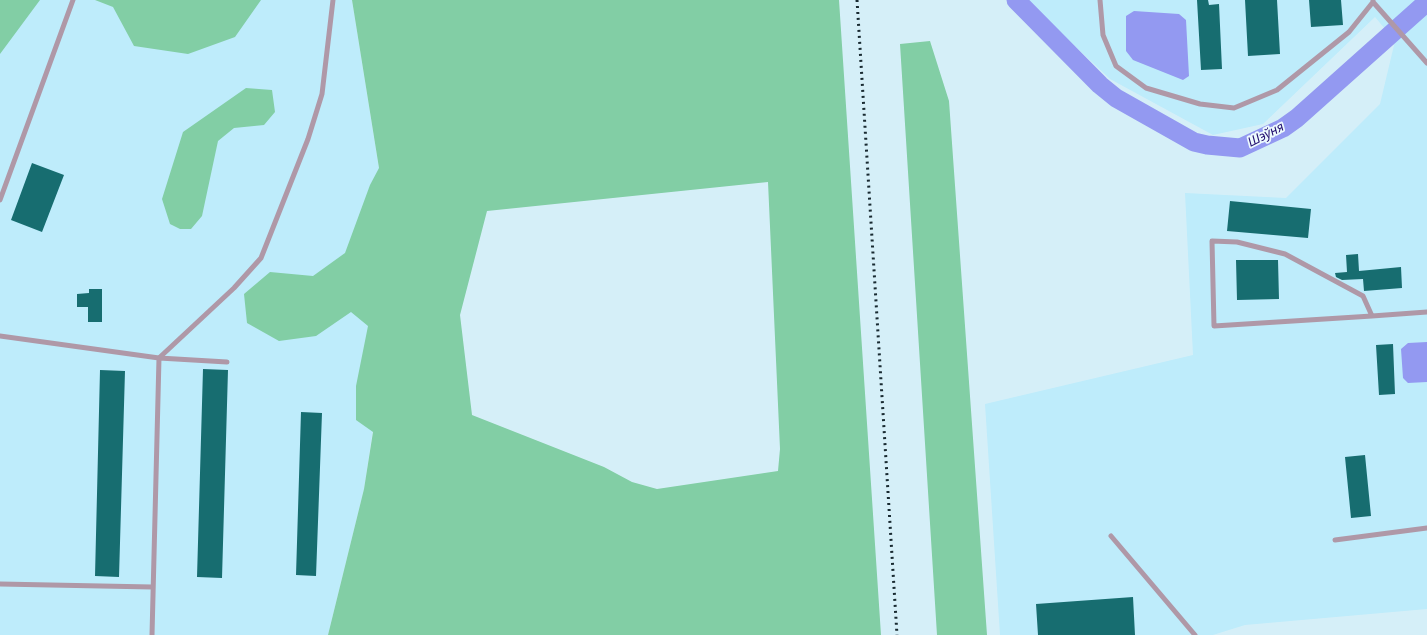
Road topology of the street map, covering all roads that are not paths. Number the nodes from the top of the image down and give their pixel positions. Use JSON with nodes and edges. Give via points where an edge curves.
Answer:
{"nodes":[{"id":1,"x":73,"y":0,"type":"edge"},
{"id":2,"x":333,"y":0,"type":"edge"},
{"id":3,"x":1100,"y":0,"type":"edge"},
{"id":4,"x":1373,"y":1,"type":"edge"},
{"id":5,"x":1427,"y":63,"type":"edge"},
{"id":6,"x":0,"y":200,"type":"edge"},
{"id":7,"x":1427,"y":312,"type":"edge"},
{"id":8,"x":1372,"y":316,"type":"junction"},
{"id":9,"x":0,"y":336,"type":"edge"},
{"id":10,"x":159,"y":358,"type":"junction"},
{"id":11,"x":227,"y":362,"type":"dead end"},
{"id":12,"x":1427,"y":528,"type":"edge"},
{"id":13,"x":1111,"y":536,"type":"dead end"},
{"id":14,"x":1335,"y":540,"type":"dead end"},
{"id":15,"x":0,"y":584,"type":"edge"},
{"id":16,"x":152,"y":587,"type":"junction"},
{"id":17,"x":152,"y":635,"type":"edge"},
{"id":18,"x":1195,"y":635,"type":"edge"}],
"edges":[{"from":1,"to":6,"type":"lane"},
{"from":2,"to":10,"type":"lane","via":[[322,94],[308,139],[261,258],[234,288]]},
{"from":3,"to":4,"type":"lane","via":[[1103,35],[1116,66],[1146,88],[1200,104],[1234,108],[1278,90],[1349,32]]},
{"from":4,"to":5,"type":"lane"},
{"from":7,"to":8,"type":"lane"},
{"from":8,"to":8,"type":"lane","via":[[1214,326],[1212,241],[1237,242],[1285,254],[1364,296]]},
{"from":9,"to":10,"type":"lane"},
{"from":10,"to":11,"type":"lane"},
{"from":10,"to":16,"type":"lane"},
{"from":12,"to":14,"type":"lane"},
{"from":13,"to":18,"type":"lane"},
{"from":15,"to":16,"type":"lane"},
{"from":16,"to":17,"type":"lane"}]}
